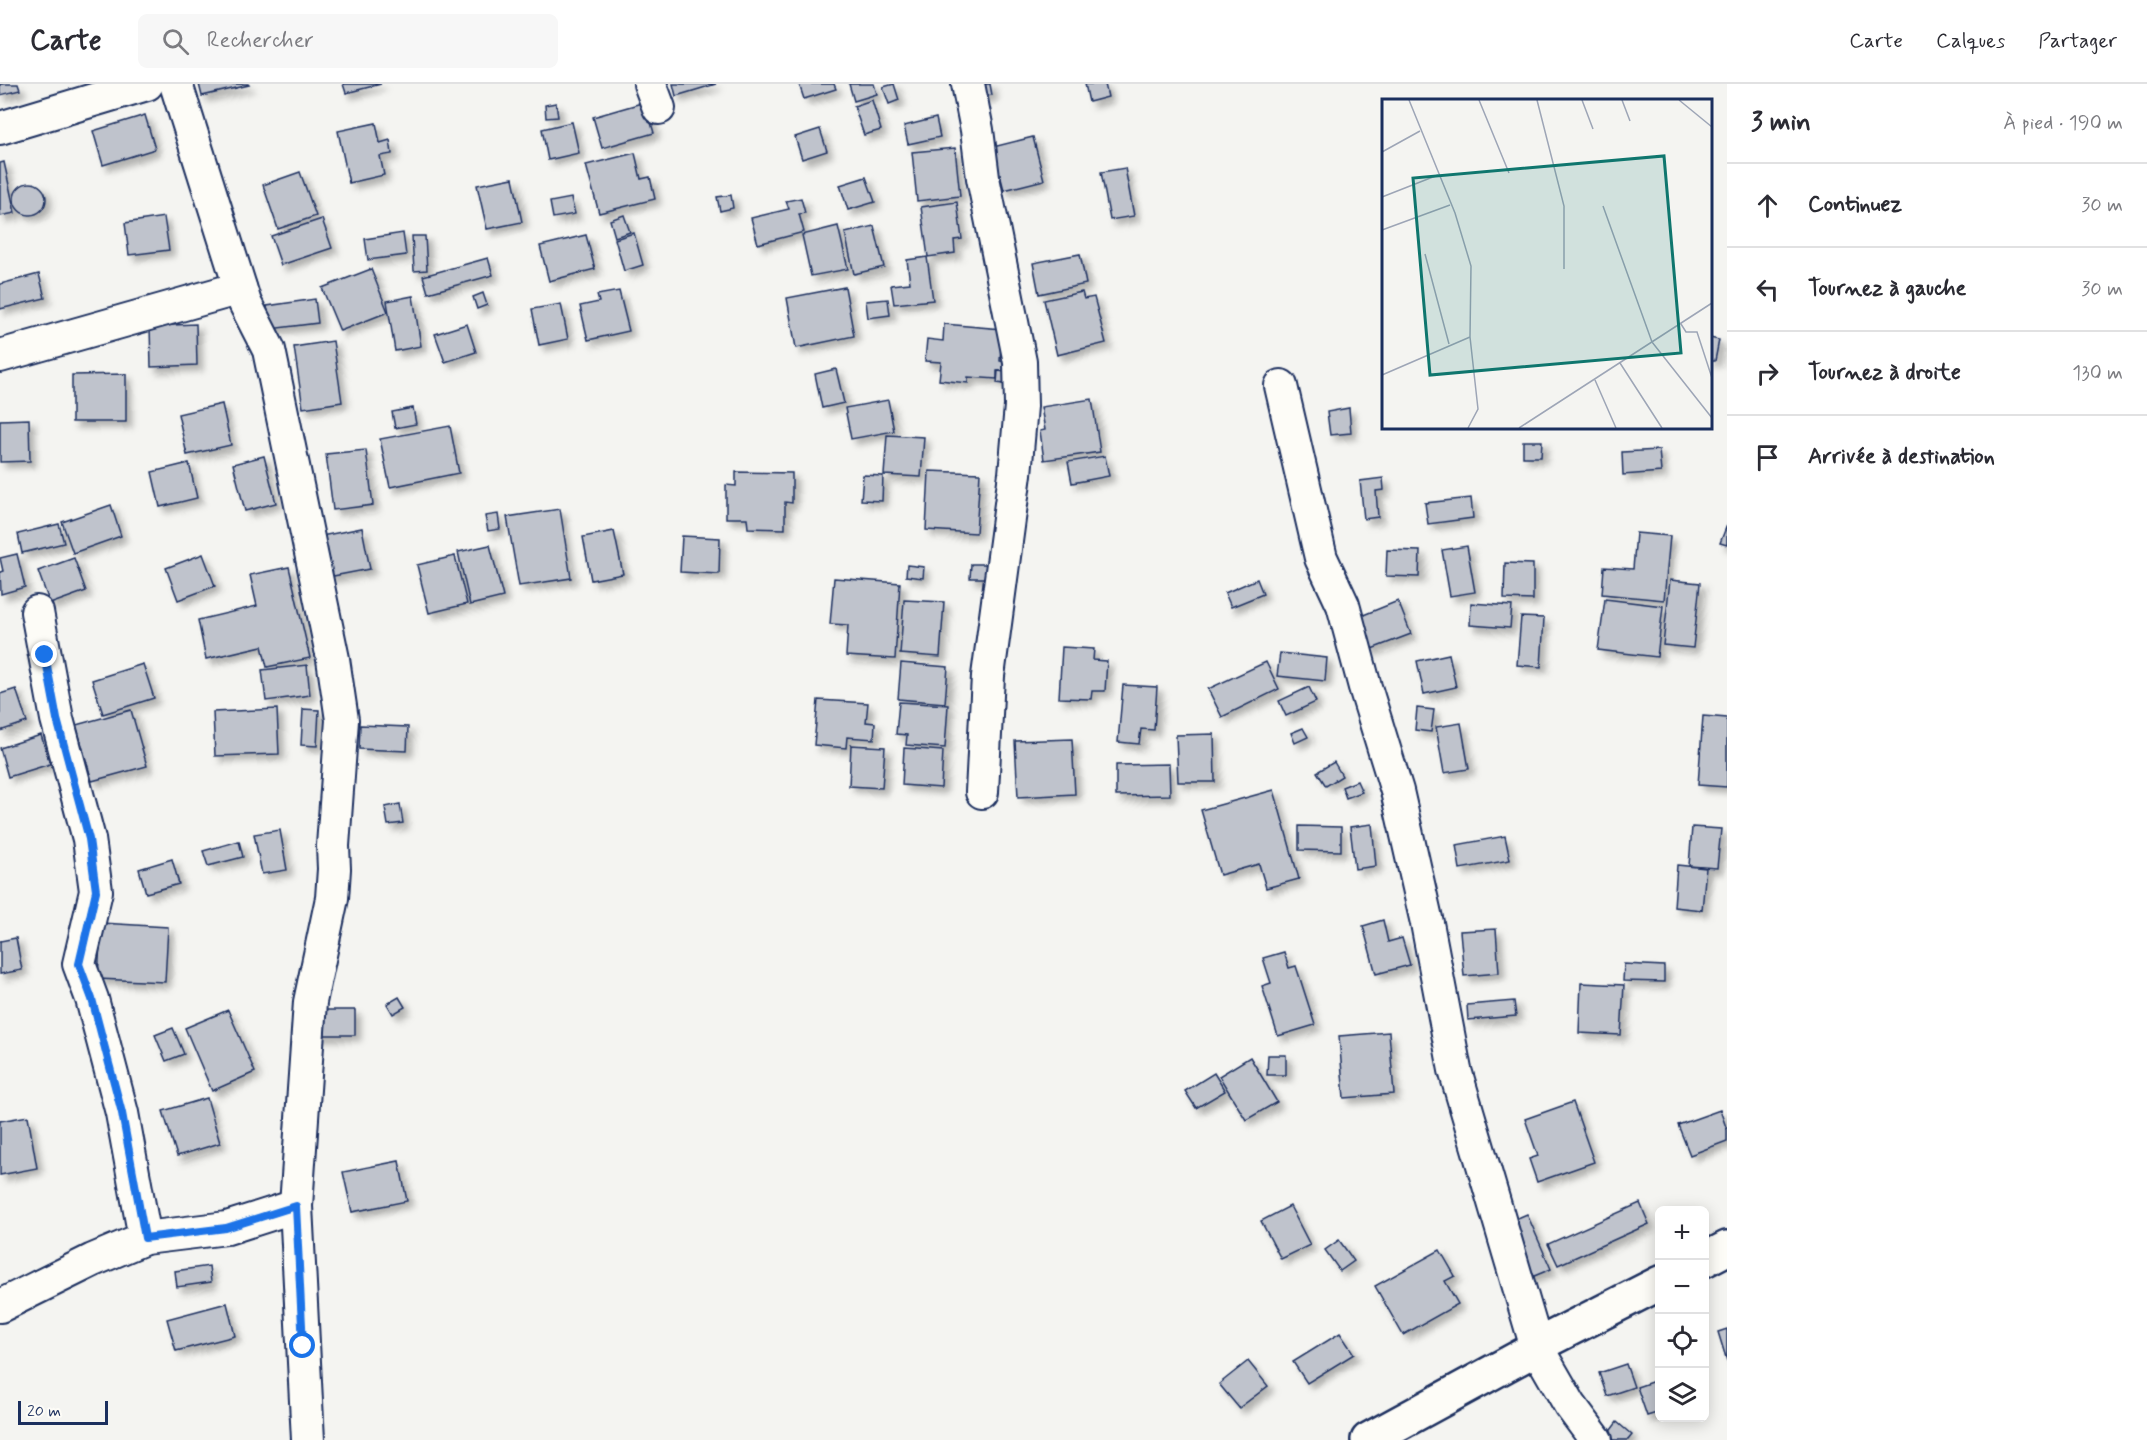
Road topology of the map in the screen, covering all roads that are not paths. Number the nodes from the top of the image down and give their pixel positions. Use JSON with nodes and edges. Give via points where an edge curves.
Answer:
{"nodes":[{"id":1,"x":147,"y":84,"type":"edge"},
{"id":2,"x":176,"y":84,"type":"edge"},
{"id":3,"x":968,"y":84,"type":"edge"},
{"id":4,"x":0,"y":128,"type":"edge"},
{"id":5,"x":240,"y":288,"type":"junction"},
{"id":6,"x":0,"y":356,"type":"edge"},
{"id":7,"x":1281,"y":386,"type":"dead end"},
{"id":8,"x":37,"y":612,"type":"dead end"},
{"id":9,"x":982,"y":792,"type":"dead end"},
{"id":10,"x":296,"y":1206,"type":"junction"},
{"id":11,"x":145,"y":1238,"type":"junction"},
{"id":12,"x":1727,"y":1248,"type":"edge"},
{"id":13,"x":1709,"y":1257,"type":"edge"},
{"id":14,"x":1655,"y":1285,"type":"edge"},
{"id":15,"x":0,"y":1306,"type":"edge"},
{"id":16,"x":1537,"y":1347,"type":"junction"},
{"id":17,"x":308,"y":1440,"type":"edge"},
{"id":18,"x":1368,"y":1440,"type":"edge"},
{"id":19,"x":1596,"y":1440,"type":"edge"}],
"edges":[{"from":1,"to":4,"type":"street"},
{"from":2,"to":5,"type":"street"},
{"from":3,"to":9,"type":"street","via":[[1020,362],[1021,406],[988,676]]},
{"from":5,"to":6,"type":"street"},
{"from":5,"to":10,"type":"street","via":[[270,350],[342,720],[332,898],[310,1002]]},
{"from":7,"to":16,"type":"street","via":[[1321,558],[1343,605],[1397,791],[1455,1070]]},
{"from":8,"to":11,"type":"street","via":[[57,719],[89,839],[96,891],[79,964],[122,1113]]},
{"from":10,"to":11,"type":"street","via":[[226,1228]]},
{"from":10,"to":17,"type":"street"},
{"from":11,"to":15,"type":"street"},
{"from":12,"to":13,"type":"highway"},
{"from":14,"to":16,"type":"highway"},
{"from":16,"to":18,"type":"highway"},
{"from":16,"to":19,"type":"street","via":[[1570,1405]]}]}
